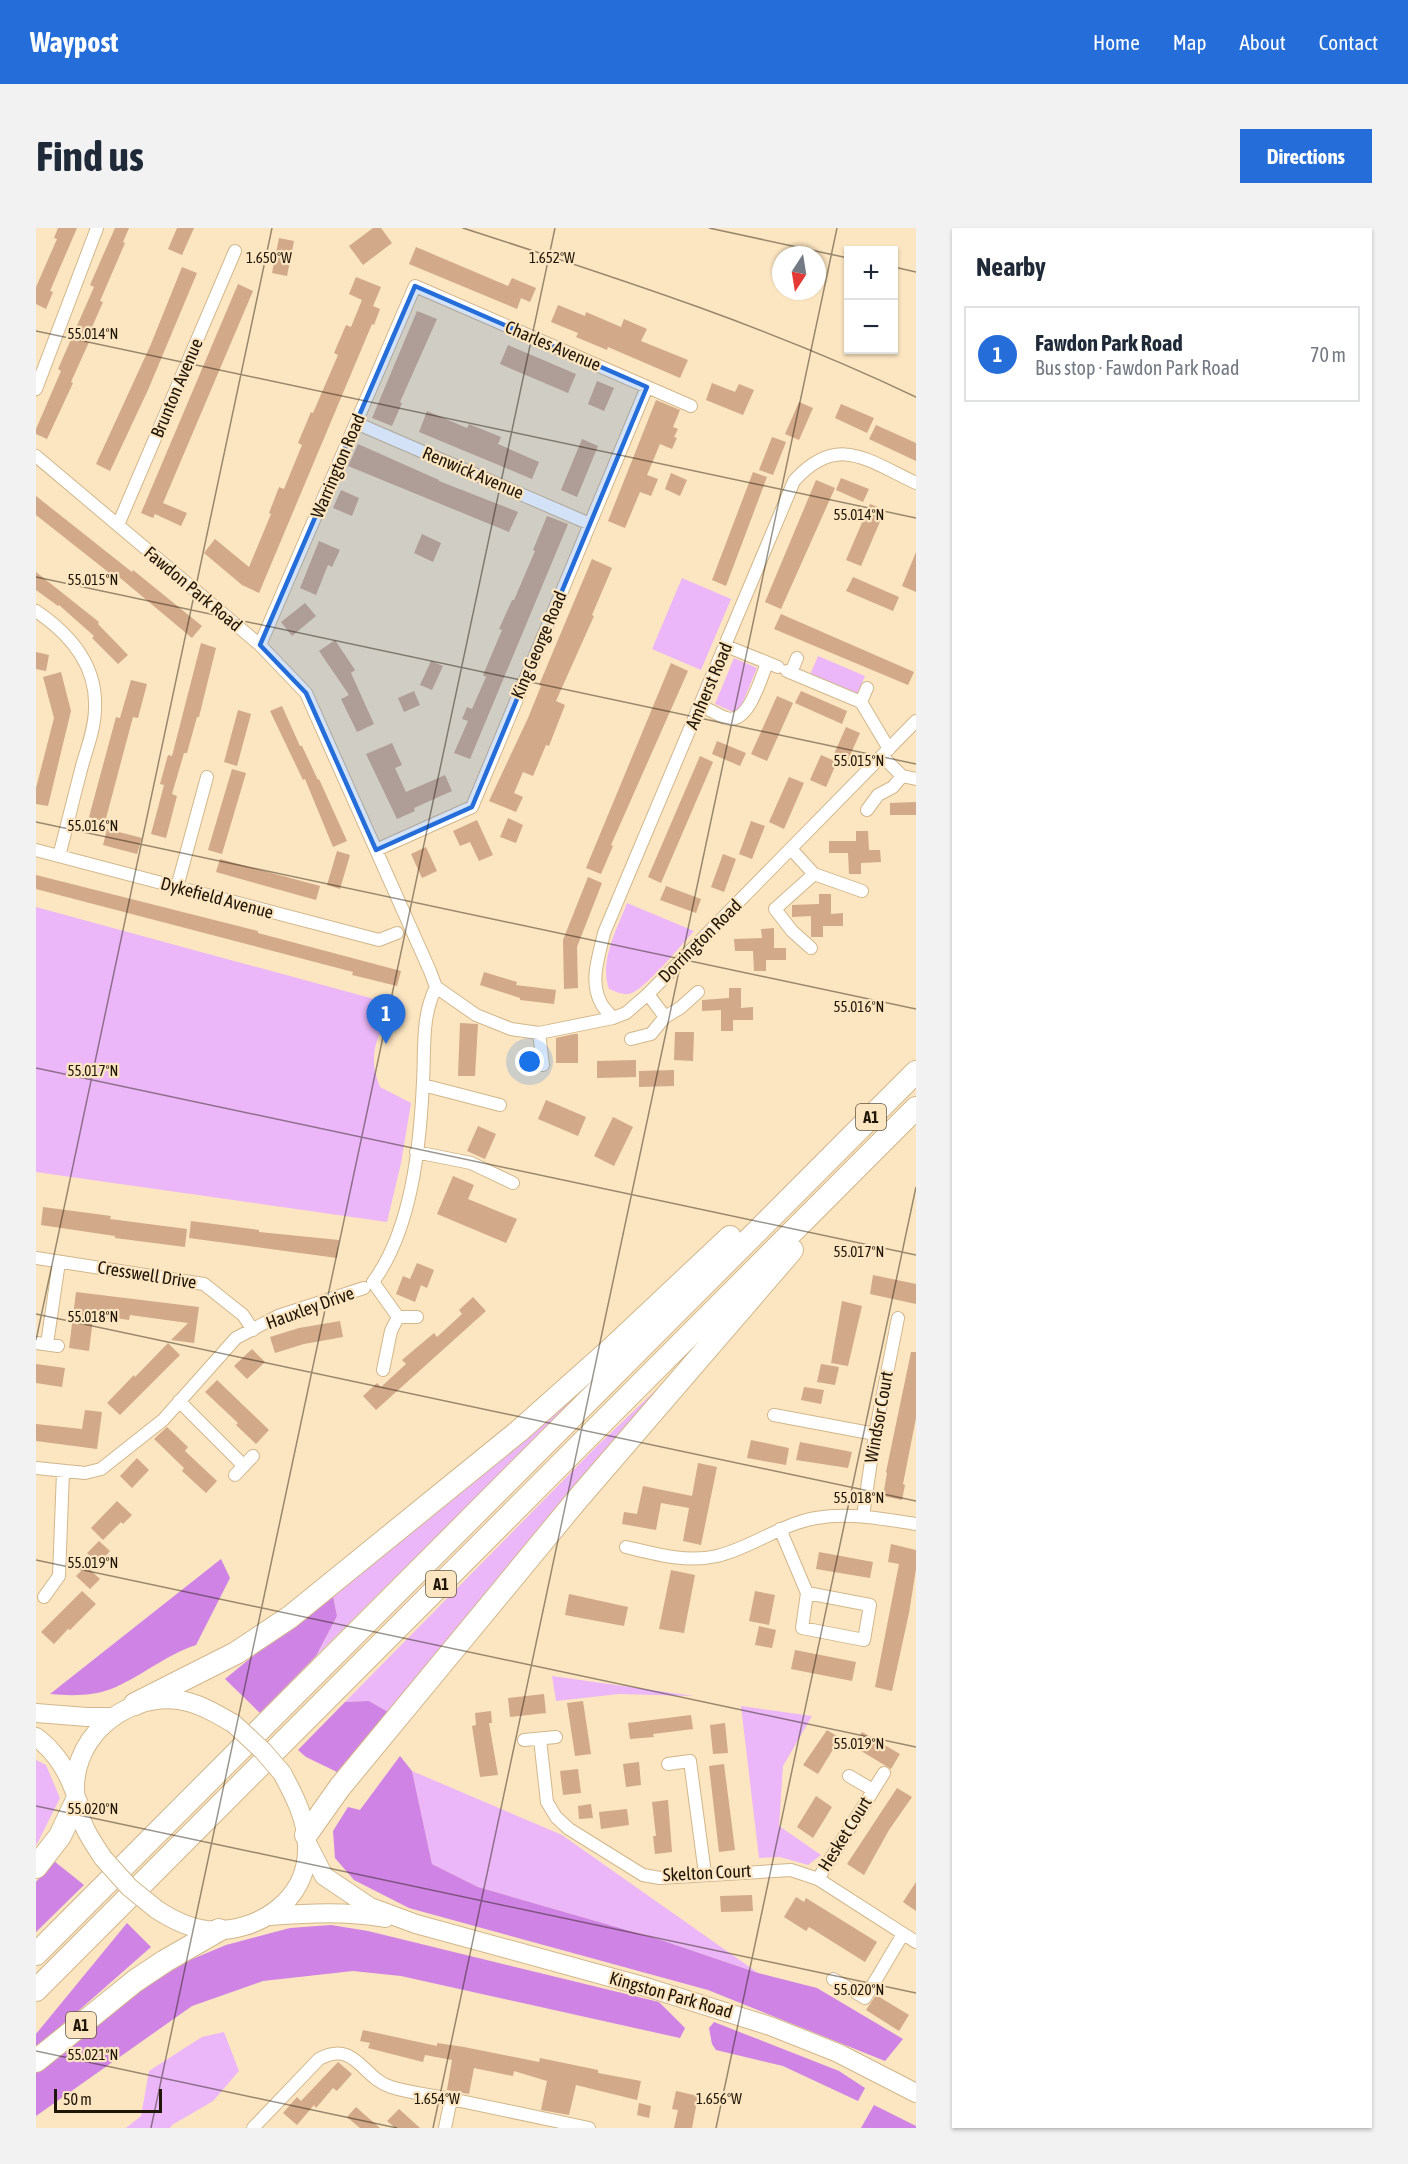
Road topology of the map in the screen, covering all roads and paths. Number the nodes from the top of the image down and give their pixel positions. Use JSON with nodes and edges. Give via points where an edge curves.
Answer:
{"nodes":[{"id":1,"x":97,"y":228,"type":"edge"},
{"id":2,"x":235,"y":251,"type":"dead end"},
{"id":3,"x":415,"y":286,"type":"joint"},
{"id":4,"x":647,"y":387,"type":"junction"},
{"id":5,"x":36,"y":389,"type":"edge"},
{"id":6,"x":691,"y":406,"type":"dead end"},
{"id":7,"x":356,"y":423,"type":"junction"},
{"id":8,"x":36,"y":456,"type":"edge"},
{"id":9,"x":916,"y":483,"type":"edge"},
{"id":10,"x":590,"y":524,"type":"junction"},
{"id":11,"x":118,"y":525,"type":"junction"},
{"id":12,"x":36,"y":611,"type":"edge"},
{"id":13,"x":260,"y":645,"type":"junction"},
{"id":14,"x":726,"y":646,"type":"junction"},
{"id":15,"x":797,"y":658,"type":"dead end"},
{"id":16,"x":781,"y":668,"type":"junction"},
{"id":17,"x":867,"y":688,"type":"dead end"},
{"id":18,"x":861,"y":702,"type":"junction"},
{"id":19,"x":701,"y":706,"type":"junction"},
{"id":20,"x":916,"y":722,"type":"edge"},
{"id":21,"x":885,"y":753,"type":"junction"},
{"id":22,"x":902,"y":776,"type":"junction"},
{"id":23,"x":207,"y":777,"type":"dead end"},
{"id":24,"x":916,"y":778,"type":"edge"},
{"id":25,"x":867,"y":810,"type":"dead end"},
{"id":26,"x":791,"y":849,"type":"junction"},
{"id":27,"x":36,"y":850,"type":"edge"},
{"id":28,"x":376,"y":850,"type":"junction"},
{"id":29,"x":59,"y":856,"type":"junction"},
{"id":30,"x":814,"y":874,"type":"junction"},
{"id":31,"x":177,"y":887,"type":"junction"},
{"id":32,"x":862,"y":891,"type":"dead end"},
{"id":33,"x":397,"y":933,"type":"dead end"},
{"id":34,"x":811,"y":948,"type":"dead end"},
{"id":35,"x":436,"y":987,"type":"junction"},
{"id":36,"x":698,"y":992,"type":"dead end"},
{"id":37,"x":648,"y":994,"type":"junction"},
{"id":38,"x":664,"y":1017,"type":"junction"},
{"id":39,"x":613,"y":1018,"type":"junction"},
{"id":40,"x":539,"y":1033,"type":"junction"},
{"id":41,"x":631,"y":1039,"type":"dead end"},
{"id":42,"x":543,"y":1065,"type":"dead end"},
{"id":43,"x":916,"y":1072,"type":"edge"},
{"id":44,"x":423,"y":1085,"type":"junction"},
{"id":45,"x":500,"y":1105,"type":"dead end"},
{"id":46,"x":916,"y":1108,"type":"edge"},
{"id":47,"x":417,"y":1152,"type":"junction"},
{"id":48,"x":826,"y":1162,"type":"junction"},
{"id":49,"x":845,"y":1179,"type":"junction"},
{"id":50,"x":513,"y":1183,"type":"dead end"},
{"id":51,"x":36,"y":1258,"type":"edge"},
{"id":52,"x":59,"y":1262,"type":"junction"},
{"id":53,"x":368,"y":1285,"type":"junction"},
{"id":54,"x":398,"y":1317,"type":"junction"},
{"id":55,"x":417,"y":1317,"type":"dead end"},
{"id":56,"x":898,"y":1318,"type":"dead end"},
{"id":57,"x":253,"y":1330,"type":"junction"},
{"id":58,"x":47,"y":1344,"type":"edge"},
{"id":59,"x":383,"y":1370,"type":"dead end"},
{"id":60,"x":179,"y":1401,"type":"junction"},
{"id":61,"x":774,"y":1415,"type":"dead end"},
{"id":62,"x":875,"y":1434,"type":"junction"},
{"id":63,"x":254,"y":1456,"type":"dead end"},
{"id":64,"x":36,"y":1468,"type":"edge"},
{"id":65,"x":63,"y":1472,"type":"junction"},
{"id":66,"x":863,"y":1516,"type":"junction"},
{"id":67,"x":916,"y":1524,"type":"edge"},
{"id":68,"x":780,"y":1529,"type":"junction"},
{"id":69,"x":626,"y":1547,"type":"dead end"},
{"id":70,"x":807,"y":1593,"type":"junction"},
{"id":71,"x":44,"y":1597,"type":"dead end"},
{"id":72,"x":135,"y":1704,"type":"junction"},
{"id":73,"x":36,"y":1713,"type":"edge"},
{"id":74,"x":111,"y":1717,"type":"junction"},
{"id":75,"x":36,"y":1737,"type":"edge"},
{"id":76,"x":556,"y":1737,"type":"dead end"},
{"id":77,"x":540,"y":1739,"type":"junction"},
{"id":78,"x":524,"y":1740,"type":"dead end"},
{"id":79,"x":668,"y":1764,"type":"dead end"},
{"id":80,"x":884,"y":1773,"type":"dead end"},
{"id":81,"x":849,"y":1776,"type":"dead end"},
{"id":82,"x":873,"y":1790,"type":"junction"},
{"id":83,"x":76,"y":1798,"type":"junction"},
{"id":84,"x":307,"y":1840,"type":"junction"},
{"id":85,"x":36,"y":1867,"type":"edge"},
{"id":86,"x":705,"y":1874,"type":"junction"},
{"id":87,"x":818,"y":1879,"type":"junction"},
{"id":88,"x":270,"y":1916,"type":"junction"},
{"id":89,"x":416,"y":1924,"type":"junction"},
{"id":90,"x":219,"y":1930,"type":"junction"},
{"id":91,"x":903,"y":1934,"type":"junction"},
{"id":92,"x":916,"y":1942,"type":"edge"},
{"id":93,"x":36,"y":1954,"type":"edge"},
{"id":94,"x":833,"y":1979,"type":"dead end"},
{"id":95,"x":36,"y":1990,"type":"edge"},
{"id":96,"x":36,"y":2061,"type":"edge"},
{"id":97,"x":916,"y":2093,"type":"edge"},
{"id":98,"x":450,"y":2099,"type":"junction"},
{"id":99,"x":253,"y":2128,"type":"edge"},
{"id":100,"x":445,"y":2128,"type":"edge"},
{"id":101,"x":589,"y":2128,"type":"edge"}],
"edges":[{"from":1,"to":5,"type":"street"},
{"from":2,"to":11,"type":"street","name":"Brunton Avenue"},
{"from":3,"to":4,"type":"street","name":"Charles Avenue"},
{"from":3,"to":7,"type":"street","name":"Warrington Road"},
{"from":4,"to":6,"type":"street","name":"Charles Avenue"},
{"from":4,"to":10,"type":"street","name":"King George Road"},
{"from":7,"to":10,"type":"street","name":"Renwick Avenue"},
{"from":7,"to":13,"type":"street","name":"Warrington Road"},
{"from":8,"to":11,"type":"street","name":"Fawdon Park Road"},
{"from":9,"to":14,"type":"street","name":"Amherst Road","via":[[866,459],[837,453],[805,468],[794,482]]},
{"from":10,"to":28,"type":"street","name":"King George Road","via":[[472,807]]},
{"from":11,"to":13,"type":"street","name":"Fawdon Park Road"},
{"from":12,"to":29,"type":"street","via":[[80,652],[95,695],[93,723]]},
{"from":13,"to":28,"type":"street","name":"Fawdon Park Road","via":[[306,693]]},
{"from":14,"to":16,"type":"street"},
{"from":14,"to":19,"type":"street","name":"Amherst Road"},
{"from":15,"to":16,"type":"street"},
{"from":16,"to":18,"type":"street"},
{"from":16,"to":19,"type":"street","via":[[740,717],[727,719]]},
{"from":17,"to":18,"type":"street"},
{"from":18,"to":21,"type":"street"},
{"from":19,"to":39,"type":"street","name":"Amherst Road","via":[[604,933],[595,969],[596,984],[601,1003]]},
{"from":20,"to":21,"type":"street","name":"Dorrington Road"},
{"from":21,"to":22,"type":"street"},
{"from":21,"to":26,"type":"street","name":"Dorrington Road"},
{"from":22,"to":24,"type":"street"},
{"from":22,"to":25,"type":"street","via":[[893,787],[878,795]]},
{"from":23,"to":31,"type":"street"},
{"from":26,"to":30,"type":"street"},
{"from":26,"to":37,"type":"street","name":"Dorrington Road"},
{"from":27,"to":29,"type":"street","name":"Dykefield Avenue"},
{"from":28,"to":35,"type":"street","name":"Fawdon Park Road"},
{"from":29,"to":31,"type":"street","name":"Dykefield Avenue"},
{"from":30,"to":32,"type":"street"},
{"from":30,"to":34,"type":"street","via":[[771,912]]},
{"from":31,"to":33,"type":"street","name":"Dykefield Avenue","via":[[379,940]]},
{"from":35,"to":40,"type":"street","name":"Dorrington Road","via":[[476,1015],[511,1029]]},
{"from":35,"to":44,"type":"street","via":[[426,1017]]},
{"from":36,"to":38,"type":"street"},
{"from":37,"to":38,"type":"street"},
{"from":37,"to":39,"type":"street","name":"Dorrington Road","via":[[626,1013]]},
{"from":38,"to":41,"type":"street","via":[[651,1034]]},
{"from":39,"to":40,"type":"street","name":"Dorrington Road"},
{"from":40,"to":42,"type":"street"},
{"from":43,"to":48,"type":"highway","number":"A1"},
{"from":44,"to":45,"type":"street"},
{"from":44,"to":47,"type":"street"},
{"from":46,"to":49,"type":"highway","number":"A1"},
{"from":47,"to":50,"type":"street","via":[[471,1163]]},
{"from":47,"to":53,"type":"street","via":[[392,1251]]},
{"from":48,"to":72,"type":"highway","number":"A1","via":[[752,1217],[519,1431],[290,1617],[236,1653]]},
{"from":48,"to":93,"type":"highway","number":"A1"},
{"from":49,"to":84,"type":"highway","number":"A1","via":[[783,1263],[576,1501],[340,1787]]},
{"from":49,"to":95,"type":"highway","number":"A1"},
{"from":51,"to":52,"type":"street","name":"Cresswell Drive"},
{"from":52,"to":57,"type":"street","name":"Cresswell Drive","via":[[204,1284],[243,1315]]},
{"from":52,"to":58,"type":"street"},
{"from":53,"to":54,"type":"street"},
{"from":53,"to":57,"type":"street","name":"Hauxley Drive","via":[[278,1316]]},
{"from":54,"to":55,"type":"street"},
{"from":54,"to":59,"type":"street"},
{"from":56,"to":62,"type":"street","name":"Windsor Court"},
{"from":57,"to":60,"type":"street","name":"Hauxley Drive","via":[[236,1338]]},
{"from":60,"to":63,"type":"street","via":[[240,1470]]},
{"from":60,"to":65,"type":"street","name":"Hauxley Drive","via":[[154,1427],[101,1469]]},
{"from":61,"to":62,"type":"street"},
{"from":62,"to":66,"type":"street","name":"Windsor Court"},
{"from":64,"to":65,"type":"street","name":"Hauxley Drive"},
{"from":65,"to":71,"type":"street","via":[[59,1576]]},
{"from":66,"to":67,"type":"street"},
{"from":66,"to":68,"type":"street","via":[[813,1518]]},
{"from":68,"to":69,"type":"street","via":[[717,1556],[687,1559]]},
{"from":68,"to":70,"type":"street"},
{"from":70,"to":70,"type":"street","via":[[870,1605],[864,1640],[802,1628]]},
{"from":72,"to":74,"type":"street"},
{"from":72,"to":84,"type":"street","name":"Kingston Park Road","bridge":true,"via":[[180,1700],[201,1706],[234,1724],[282,1773],[293,1793]]},
{"from":73,"to":74,"type":"street"},
{"from":74,"to":83,"type":"street","via":[[94,1734],[81,1758]]},
{"from":75,"to":83,"type":"street","via":[[57,1756]]},
{"from":76,"to":77,"type":"street"},
{"from":77,"to":78,"type":"street"},
{"from":77,"to":86,"type":"street","name":"Skelton Court","via":[[547,1802],[569,1828],[643,1875],[660,1878]]},
{"from":79,"to":86,"type":"street","via":[[690,1761]]},
{"from":80,"to":82,"type":"street","name":"Hesket Court"},
{"from":81,"to":82,"type":"street","name":"Hesket Court"},
{"from":82,"to":87,"type":"street","name":"Hesket Court"},
{"from":83,"to":85,"type":"highway","via":[[60,1836]]},
{"from":83,"to":90,"type":"street","bridge":true,"via":[[82,1824],[103,1858],[129,1887],[156,1909],[185,1924]]},
{"from":84,"to":88,"type":"street","via":[[302,1878],[292,1895]]},
{"from":84,"to":89,"type":"street","name":"Kingston Park Road","via":[[324,1876],[370,1906]]},
{"from":86,"to":87,"type":"street","name":"Skelton Court","via":[[791,1870]]},
{"from":87,"to":91,"type":"street","name":"Skelton Court"},
{"from":88,"to":89,"type":"street","name":"Kingston Park Road","via":[[344,1913]]},
{"from":88,"to":90,"type":"street"},
{"from":89,"to":97,"type":"street","name":"Kingston Park Road","via":[[770,2025]]},
{"from":90,"to":96,"type":"highway","number":"A1","via":[[135,1981]]},
{"from":91,"to":92,"type":"street","name":"Skelton Court"},
{"from":91,"to":94,"type":"street","via":[[865,1998]]},
{"from":98,"to":99,"type":"street","via":[[388,2087],[344,2053],[330,2053],[319,2059]]},
{"from":98,"to":100,"type":"street"},
{"from":98,"to":101,"type":"street"}]}
